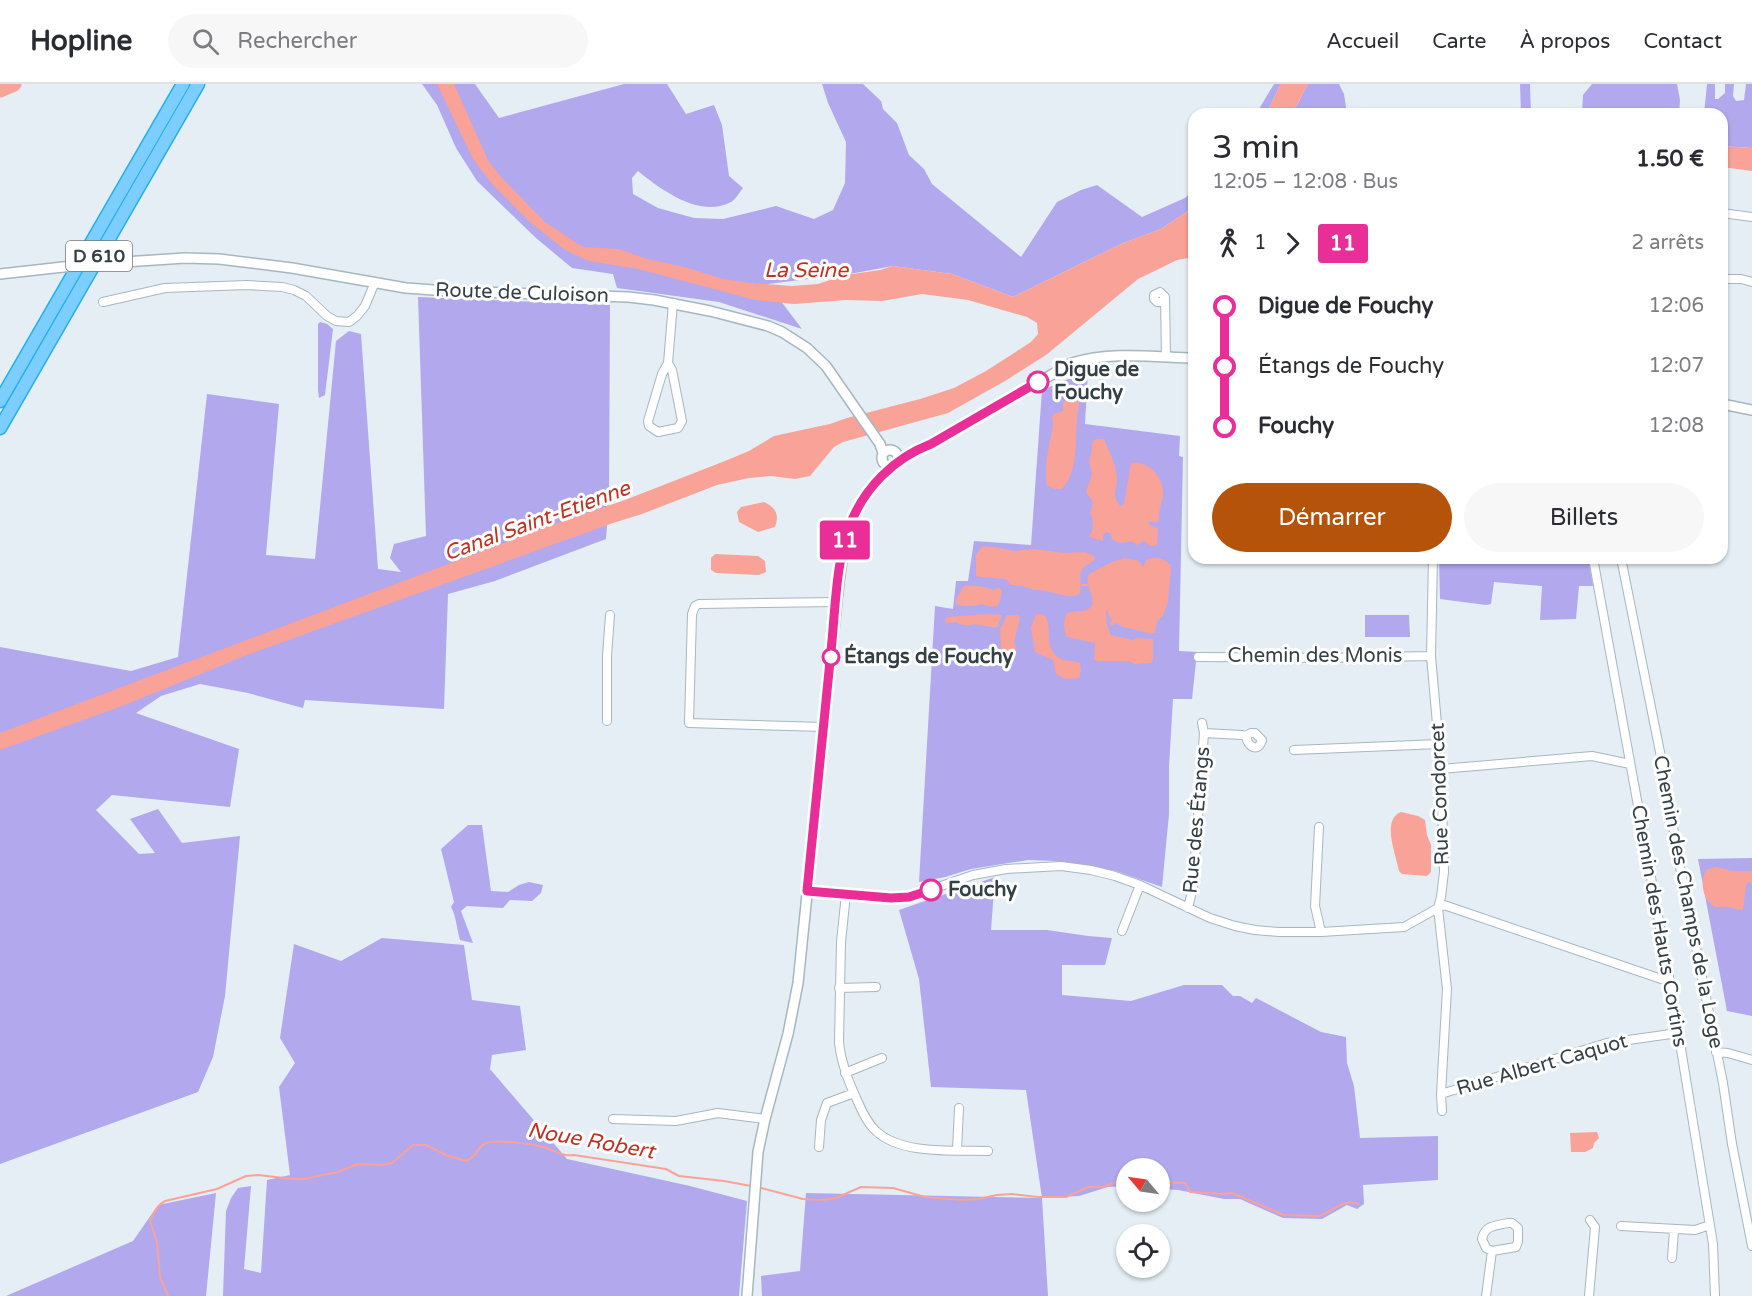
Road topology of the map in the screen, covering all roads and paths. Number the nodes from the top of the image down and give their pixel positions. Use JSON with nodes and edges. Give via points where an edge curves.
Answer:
{"nodes":[{"id":1,"x":183,"y":84,"type":"edge"},
{"id":2,"x":198,"y":84,"type":"edge"},
{"id":3,"x":1728,"y":214,"type":"edge"},
{"id":4,"x":1752,"y":218,"type":"edge"},
{"id":5,"x":0,"y":274,"type":"edge"},
{"id":6,"x":1728,"y":279,"type":"edge"},
{"id":7,"x":375,"y":282,"type":"junction"},
{"id":8,"x":1752,"y":282,"type":"edge"},
{"id":9,"x":1164,"y":299,"type":"dead end"},
{"id":10,"x":102,"y":302,"type":"dead end"},
{"id":11,"x":673,"y":303,"type":"junction"},
{"id":12,"x":1166,"y":357,"type":"junction"},
{"id":13,"x":1188,"y":358,"type":"edge"},
{"id":14,"x":668,"y":363,"type":"junction"},
{"id":15,"x":0,"y":402,"type":"edge"},
{"id":16,"x":1728,"y":405,"type":"edge"},
{"id":17,"x":1752,"y":410,"type":"edge"},
{"id":18,"x":0,"y":428,"type":"edge"},
{"id":19,"x":920,"y":448,"type":"junction"},
{"id":20,"x":887,"y":454,"type":"junction"},
{"id":21,"x":1433,"y":564,"type":"edge"},
{"id":22,"x":1594,"y":564,"type":"edge"},
{"id":23,"x":1622,"y":564,"type":"edge"},
{"id":24,"x":836,"y":602,"type":"junction"},
{"id":25,"x":610,"y":615,"type":"dead end"},
{"id":26,"x":1431,"y":656,"type":"junction"},
{"id":27,"x":1198,"y":657,"type":"dead end"},
{"id":28,"x":607,"y":721,"type":"dead end"},
{"id":29,"x":1202,"y":723,"type":"dead end"},
{"id":30,"x":824,"y":727,"type":"junction"},
{"id":31,"x":1204,"y":733,"type":"junction"},
{"id":32,"x":1244,"y":736,"type":"dead end"},
{"id":33,"x":1439,"y":744,"type":"junction"},
{"id":34,"x":1294,"y":750,"type":"dead end"},
{"id":35,"x":1630,"y":764,"type":"junction"},
{"id":36,"x":1441,"y":769,"type":"junction"},
{"id":37,"x":1319,"y":826,"type":"dead end"},
{"id":38,"x":1140,"y":885,"type":"junction"},
{"id":39,"x":807,"y":891,"type":"junction"},
{"id":40,"x":846,"y":894,"type":"junction"},
{"id":41,"x":1188,"y":908,"type":"junction"},
{"id":42,"x":1437,"y":908,"type":"junction"},
{"id":43,"x":1122,"y":931,"type":"dead end"},
{"id":44,"x":1321,"y":932,"type":"junction"},
{"id":45,"x":1670,"y":982,"type":"junction"},
{"id":46,"x":876,"y":987,"type":"dead end"},
{"id":47,"x":840,"y":988,"type":"junction"},
{"id":48,"x":1678,"y":1033,"type":"junction"},
{"id":49,"x":1716,"y":1052,"type":"junction"},
{"id":50,"x":882,"y":1058,"type":"dead end"},
{"id":51,"x":1752,"y":1060,"type":"edge"},
{"id":52,"x":845,"y":1073,"type":"junction"},
{"id":53,"x":854,"y":1093,"type":"junction"},
{"id":54,"x":1442,"y":1094,"type":"junction"},
{"id":55,"x":959,"y":1108,"type":"dead end"},
{"id":56,"x":1442,"y":1111,"type":"dead end"},
{"id":57,"x":613,"y":1119,"type":"dead end"},
{"id":58,"x":765,"y":1119,"type":"junction"},
{"id":59,"x":819,"y":1147,"type":"dead end"},
{"id":60,"x":957,"y":1150,"type":"junction"},
{"id":61,"x":988,"y":1151,"type":"dead end"},
{"id":62,"x":1750,"y":1216,"type":"edge"},
{"id":63,"x":1590,"y":1220,"type":"dead end"},
{"id":64,"x":1710,"y":1225,"type":"junction"},
{"id":65,"x":1621,"y":1226,"type":"dead end"},
{"id":66,"x":1674,"y":1230,"type":"junction"},
{"id":67,"x":1752,"y":1246,"type":"edge"},
{"id":68,"x":1492,"y":1251,"type":"junction"},
{"id":69,"x":1672,"y":1258,"type":"dead end"},
{"id":70,"x":747,"y":1296,"type":"edge"},
{"id":71,"x":1486,"y":1296,"type":"edge"},
{"id":72,"x":1588,"y":1296,"type":"edge"},
{"id":73,"x":1715,"y":1296,"type":"edge"}],
"edges":[{"from":1,"to":15,"type":"highway","number":"D 610"},
{"from":2,"to":18,"type":"highway","number":"D 610"},
{"from":3,"to":4,"type":"street"},
{"from":5,"to":7,"type":"street","name":"Route de Culoison","bridge":true,"via":[[185,258],[292,268]]},
{"from":6,"to":8,"type":"street"},
{"from":7,"to":10,"type":"street","via":[[365,306],[349,322],[336,321],[306,296],[282,287],[165,288]]},
{"from":7,"to":11,"type":"street","name":"Route de Culoison","via":[[406,288],[601,295]]},
{"from":9,"to":12,"type":"street"},
{"from":11,"to":14,"type":"street"},
{"from":11,"to":20,"type":"street","name":"Route de Culoison","via":[[754,322],[782,332],[807,348],[822,362]]},
{"from":12,"to":13,"type":"street"},
{"from":12,"to":19,"type":"street","via":[[1106,356],[1072,363]]},
{"from":14,"to":14,"type":"street","via":[[648,421],[658,432],[678,428],[682,421]]},
{"from":16,"to":17,"type":"street"},
{"from":19,"to":20,"type":"street"},
{"from":19,"to":20,"type":"street"},
{"from":20,"to":24,"type":"street","via":[[877,480],[849,526]]},
{"from":21,"to":26,"type":"street","name":"Rue Condorcet"},
{"from":22,"to":35,"type":"street","name":"Chemin des Hauts Cortins"},
{"from":23,"to":49,"type":"street","name":"Chemin des Champs de la Loge"},
{"from":24,"to":30,"type":"street"},
{"from":24,"to":30,"type":"street","via":[[699,604],[692,614],[689,723]]},
{"from":25,"to":28,"type":"street"},
{"from":26,"to":27,"type":"street","name":"Chemin des Monis"},
{"from":26,"to":33,"type":"street","name":"Rue Condorcet"},
{"from":29,"to":31,"type":"street"},
{"from":30,"to":39,"type":"street"},
{"from":31,"to":32,"type":"street","name":"Rue des Étangs"},
{"from":31,"to":41,"type":"street","name":"Rue des Étangs","via":[[1194,887]]},
{"from":33,"to":34,"type":"street"},
{"from":33,"to":36,"type":"street","name":"Rue Condorcet"},
{"from":35,"to":36,"type":"street","via":[[1592,756]]},
{"from":35,"to":45,"type":"street","name":"Chemin des Hauts Cortins"},
{"from":36,"to":42,"type":"street","name":"Rue Condorcet","via":[[1444,872]]},
{"from":37,"to":44,"type":"street","via":[[1315,906]]},
{"from":38,"to":40,"type":"street","via":[[1090,870],[1034,866],[973,875],[909,897]]},
{"from":38,"to":41,"type":"street"},
{"from":38,"to":43,"type":"street"},
{"from":39,"to":40,"type":"street"},
{"from":39,"to":58,"type":"street","via":[[793,1011]]},
{"from":40,"to":47,"type":"street"},
{"from":41,"to":44,"type":"street","via":[[1256,930]]},
{"from":42,"to":44,"type":"street","via":[[1404,927]]},
{"from":42,"to":45,"type":"street","via":[[1444,905]]},
{"from":42,"to":54,"type":"street","name":"Rue Albert Caquot","via":[[1447,989]]},
{"from":45,"to":48,"type":"street","name":"Chemin des Hauts Cortins"},
{"from":46,"to":47,"type":"street"},
{"from":47,"to":52,"type":"street","via":[[839,1042]]},
{"from":48,"to":54,"type":"street","name":"Rue Albert Caquot","via":[[1607,1043]]},
{"from":48,"to":64,"type":"street","name":"Chemin des Hauts Cortins"},
{"from":49,"to":51,"type":"street"},
{"from":49,"to":62,"type":"street","name":"Chemin des Champs de la Loge","via":[[1732,1144]]},
{"from":50,"to":52,"type":"street"},
{"from":52,"to":53,"type":"street"},
{"from":53,"to":59,"type":"street","via":[[827,1103]]},
{"from":53,"to":60,"type":"street","via":[[868,1122],[886,1139],[916,1148]]},
{"from":54,"to":56,"type":"street","name":"Rue Albert Caquot"},
{"from":55,"to":60,"type":"street"},
{"from":57,"to":58,"type":"street","via":[[676,1121],[718,1113]]},
{"from":58,"to":70,"type":"street","via":[[755,1180]]},
{"from":60,"to":61,"type":"street"},
{"from":62,"to":67,"type":"street","name":"Chemin des Champs de la Loge"},
{"from":63,"to":72,"type":"street","via":[[1595,1227]]},
{"from":64,"to":66,"type":"street"},
{"from":64,"to":73,"type":"street","name":"Chemin des Hauts Cortins"},
{"from":65,"to":66,"type":"street"},
{"from":66,"to":69,"type":"street"},
{"from":68,"to":68,"type":"street","via":[[1483,1244],[1485,1230],[1508,1223],[1516,1225],[1516,1247]]},
{"from":68,"to":71,"type":"street"}]}
